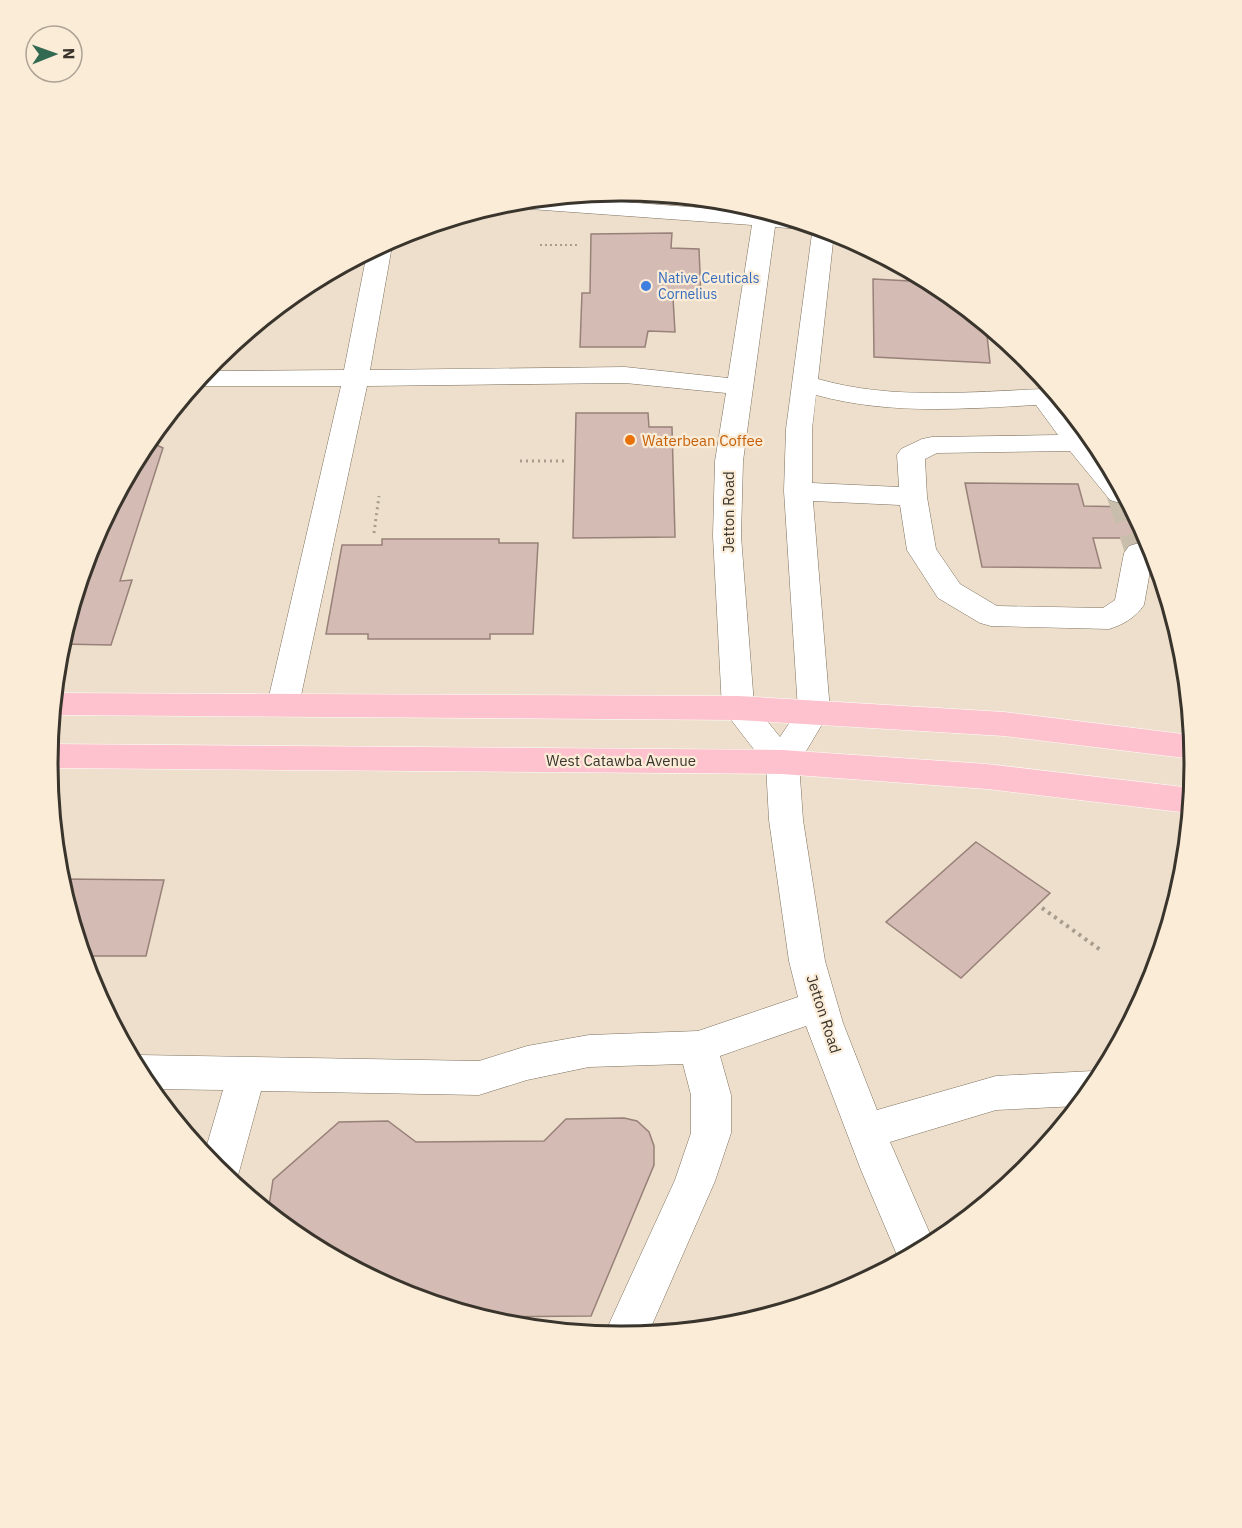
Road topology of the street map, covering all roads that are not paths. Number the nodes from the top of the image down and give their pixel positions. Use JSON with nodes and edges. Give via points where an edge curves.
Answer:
{"nodes":[{"id":1,"x":569,"y":204,"type":"edge"},
{"id":2,"x":741,"y":214,"type":"edge"},
{"id":3,"x":765,"y":221,"type":"edge"},
{"id":4,"x":821,"y":238,"type":"edge"},
{"id":5,"x":378,"y":257,"type":"edge"},
{"id":6,"x":356,"y":378,"type":"junction"},
{"id":7,"x":211,"y":379,"type":"edge"},
{"id":8,"x":805,"y":384,"type":"junction"},
{"id":9,"x":739,"y":387,"type":"junction"},
{"id":10,"x":1042,"y":391,"type":"edge"},
{"id":11,"x":1062,"y":416,"type":"edge"},
{"id":12,"x":1078,"y":443,"type":"junction"},
{"id":13,"x":1100,"y":470,"type":"edge"},
{"id":14,"x":798,"y":491,"type":"junction"},
{"id":15,"x":913,"y":497,"type":"junction"},
{"id":16,"x":1139,"y":553,"type":"tunnel mouth"},
{"id":17,"x":62,"y":704,"type":"edge"},
{"id":18,"x":283,"y":705,"type":"junction"},
{"id":19,"x":738,"y":708,"type":"junction"},
{"id":20,"x":814,"y":711,"type":"junction"},
{"id":21,"x":1183,"y":746,"type":"edge"},
{"id":22,"x":58,"y":756,"type":"edge"},
{"id":23,"x":782,"y":762,"type":"junction"},
{"id":24,"x":1182,"y":799,"type":"edge"},
{"id":25,"x":820,"y":1006,"type":"junction"},
{"id":26,"x":698,"y":1047,"type":"junction"},
{"id":27,"x":150,"y":1072,"type":"edge"},
{"id":28,"x":247,"y":1073,"type":"junction"},
{"id":29,"x":1080,"y":1089,"type":"edge"},
{"id":30,"x":866,"y":1131,"type":"junction"},
{"id":31,"x":222,"y":1161,"type":"edge"},
{"id":32,"x":914,"y":1244,"type":"edge"},
{"id":33,"x":631,"y":1326,"type":"edge"}],
"edges":[{"from":1,"to":2,"type":"street"},
{"from":3,"to":9,"type":"street","name":"Jetton Road"},
{"from":4,"to":8,"type":"street"},
{"from":5,"to":6,"type":"street"},
{"from":6,"to":7,"type":"street"},
{"from":6,"to":9,"type":"street","via":[[625,375]]},
{"from":6,"to":18,"type":"street"},
{"from":8,"to":10,"type":"street","via":[[837,395],[940,402]]},
{"from":8,"to":14,"type":"street"},
{"from":9,"to":19,"type":"street","name":"Jetton Road","via":[[729,461],[727,536]]},
{"from":11,"to":12,"type":"street"},
{"from":12,"to":13,"type":"street"},
{"from":12,"to":15,"type":"street","via":[[932,445],[911,455]]},
{"from":14,"to":15,"type":"street"},
{"from":14,"to":20,"type":"street"},
{"from":15,"to":16,"type":"street","via":[[922,550],[949,591],[991,616],[1109,619],[1129,605]]},
{"from":17,"to":18,"type":"main road"},
{"from":18,"to":19,"type":"main road"},
{"from":19,"to":20,"type":"main road"},
{"from":19,"to":23,"type":"street"},
{"from":20,"to":21,"type":"main road","via":[[1004,724]]},
{"from":20,"to":23,"type":"street"},
{"from":22,"to":23,"type":"main road","name":"West Catawba Avenue"},
{"from":23,"to":24,"type":"main road","name":"West Catawba Avenue","via":[[1102,787]]},
{"from":23,"to":25,"type":"street","name":"Jetton Road","via":[[786,820],[805,949]]},
{"from":25,"to":26,"type":"street"},
{"from":25,"to":30,"type":"street","name":"Jetton Road"},
{"from":26,"to":28,"type":"street","via":[[589,1051],[479,1078]]},
{"from":26,"to":33,"type":"street","via":[[711,1095],[711,1133],[695,1181]]},
{"from":27,"to":28,"type":"street"},
{"from":28,"to":31,"type":"street"},
{"from":29,"to":30,"type":"street","via":[[996,1093]]},
{"from":30,"to":32,"type":"street","name":"Jetton Road"}]}
